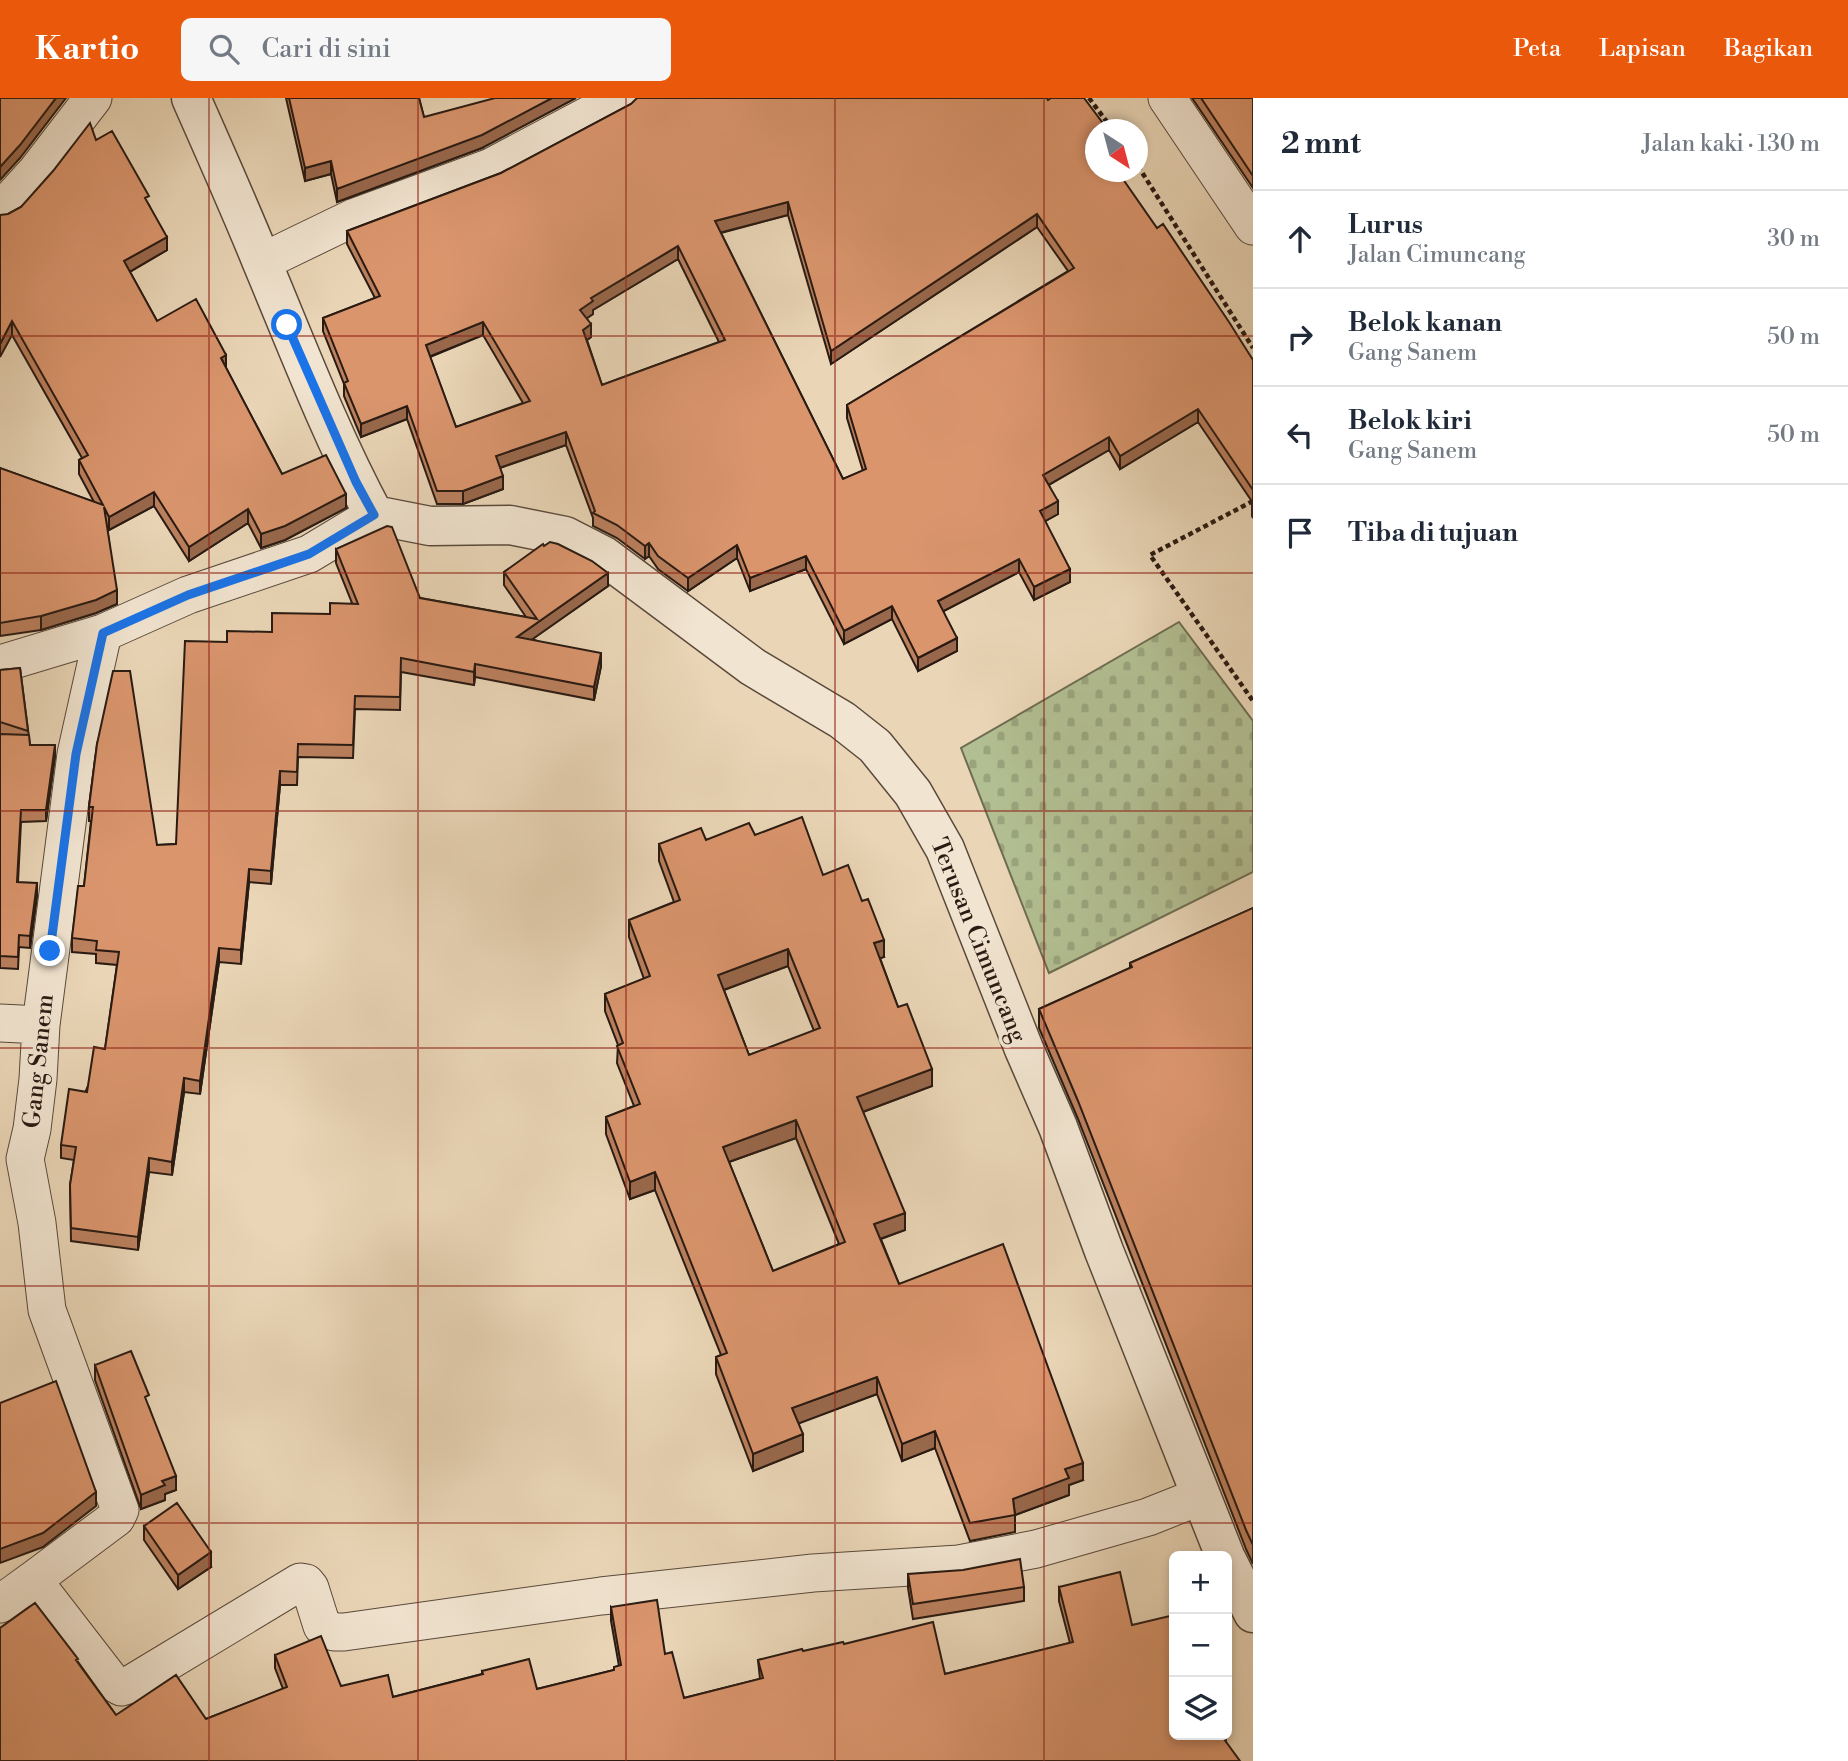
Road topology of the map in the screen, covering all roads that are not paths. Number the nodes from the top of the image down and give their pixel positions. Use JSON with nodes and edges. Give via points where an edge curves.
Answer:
{"nodes":[{"id":1,"x":93,"y":98,"type":"edge"},
{"id":2,"x":191,"y":98,"type":"edge"},
{"id":3,"x":621,"y":98,"type":"edge"},
{"id":4,"x":1167,"y":98,"type":"edge"},
{"id":5,"x":0,"y":208,"type":"edge"},
{"id":6,"x":1253,"y":226,"type":"edge"},
{"id":7,"x":262,"y":262,"type":"junction"},
{"id":8,"x":374,"y":515,"type":"junction"},
{"id":9,"x":103,"y":633,"type":"junction"},
{"id":10,"x":0,"y":664,"type":"edge"},
{"id":11,"x":0,"y":1023,"type":"edge"},
{"id":12,"x":41,"y":1024,"type":"junction"},
{"id":13,"x":12,"y":1163,"type":"edge"},
{"id":14,"x":1201,"y":1496,"type":"junction"},
{"id":15,"x":1223,"y":1551,"type":"edge"},
{"id":16,"x":1232,"y":1570,"type":"edge"},
{"id":17,"x":33,"y":1580,"type":"junction"},
{"id":18,"x":0,"y":1604,"type":"edge"},
{"id":19,"x":1253,"y":1613,"type":"edge"}],
"edges":[{"from":1,"to":5,"type":"street","via":[[36,172]]},
{"from":2,"to":7,"type":"street"},
{"from":3,"to":7,"type":"street","via":[[491,167],[355,217]]},
{"from":4,"to":6,"type":"street"},
{"from":7,"to":8,"type":"street","via":[[295,346]]},
{"from":8,"to":9,"type":"street","via":[[309,554],[188,595]]},
{"from":8,"to":14,"type":"street","name":"Terusan Cimuncang","via":[[430,526],[510,525],[565,536],[604,556],[753,667],[842,720],[875,746],[913,793],[946,849]]},
{"from":9,"to":10,"type":"street"},
{"from":9,"to":12,"type":"street","name":"Gang Sanem","via":[[76,754]]},
{"from":11,"to":12,"type":"street"},
{"from":12,"to":13,"type":"street","name":"Gang Sanem","via":[[32,1129]]},
{"from":13,"to":17,"type":"street","via":[[37,1223],[47,1310],[120,1510],[116,1518]]},
{"from":14,"to":15,"type":"street","name":"Terusan Cimuncang"},
{"from":14,"to":17,"type":"street","via":[[1048,1546],[959,1564],[799,1574],[344,1632],[322,1626],[310,1588],[300,1582],[121,1686],[111,1681]]},
{"from":16,"to":19,"type":"street","name":"Terusan Cimuncang"},
{"from":17,"to":18,"type":"street"}]}
